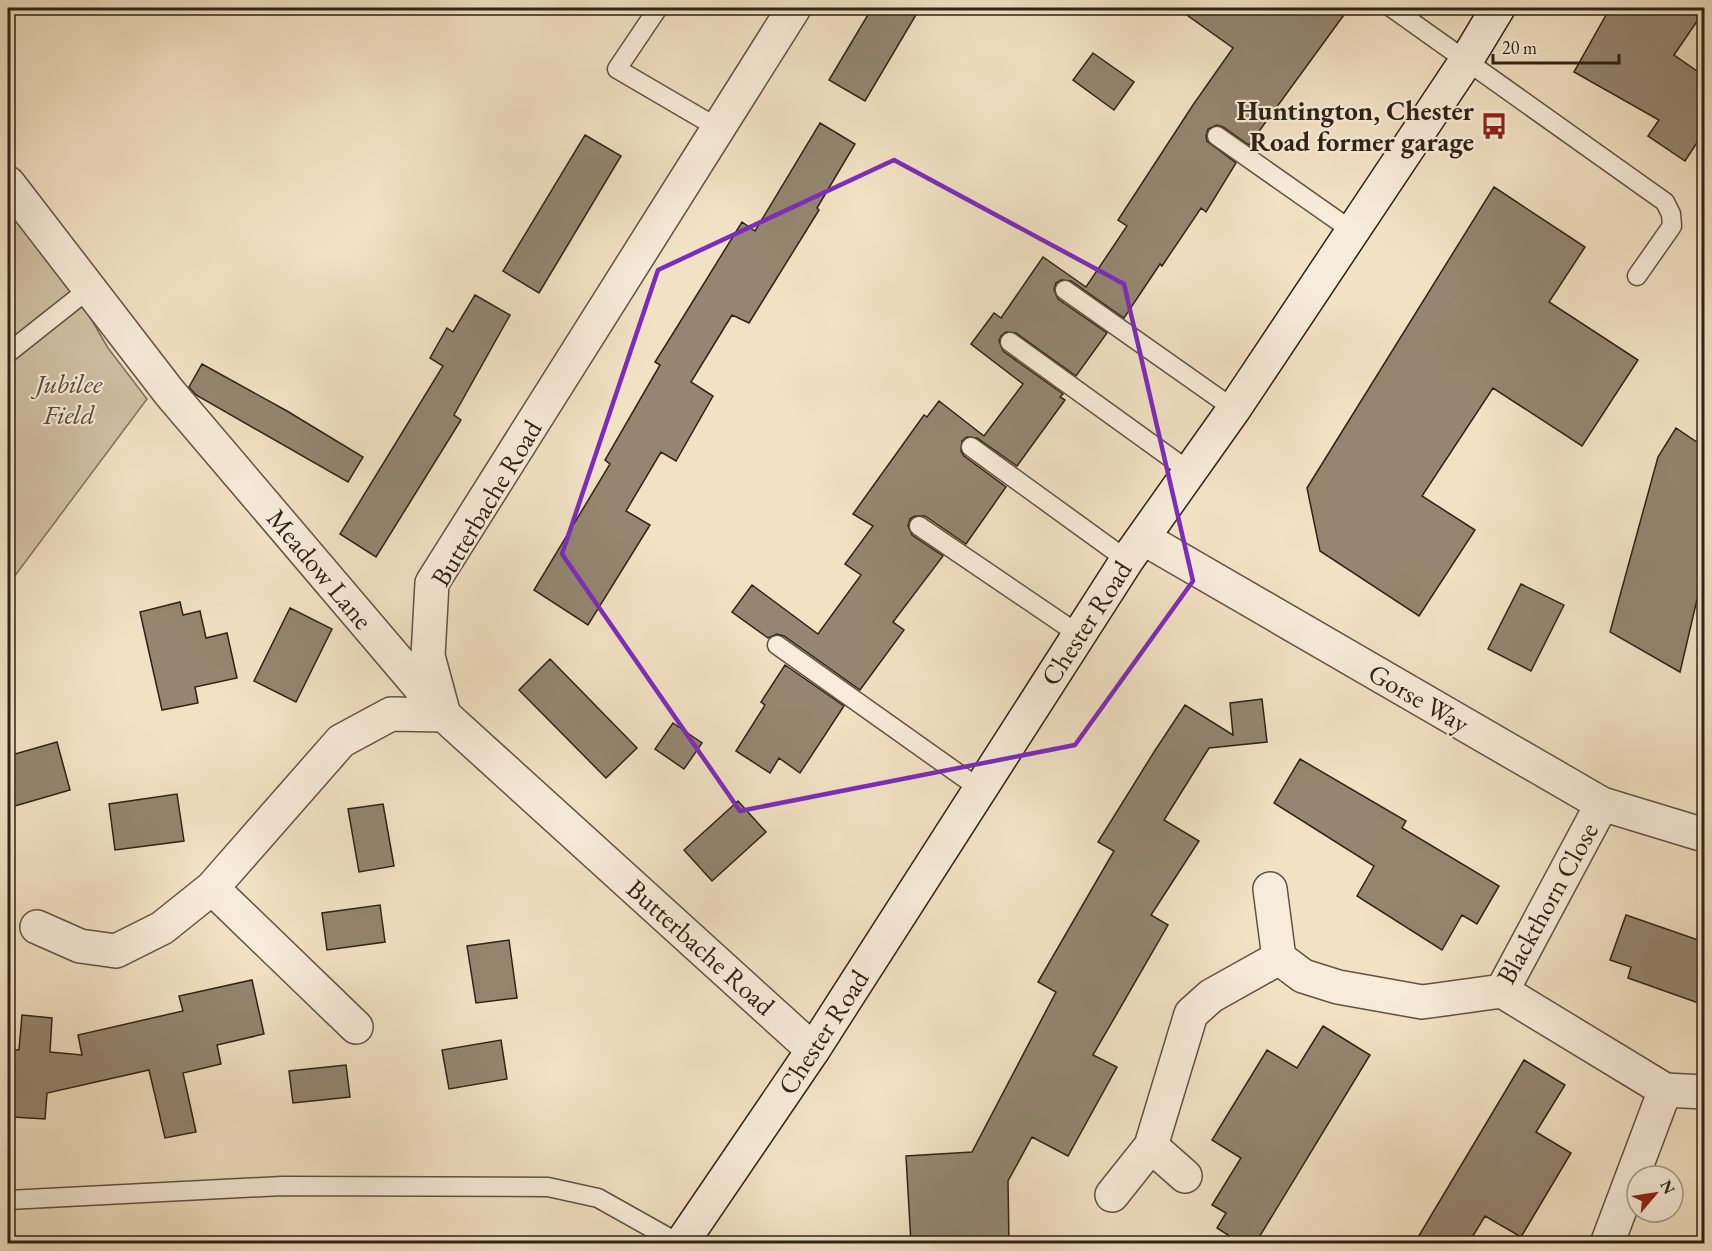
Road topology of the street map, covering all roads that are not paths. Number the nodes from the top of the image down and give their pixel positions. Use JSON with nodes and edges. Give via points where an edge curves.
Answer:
{"nodes":[{"id":1,"x":658,"y":8,"type":"edge"},
{"id":2,"x":794,"y":8,"type":"edge"},
{"id":3,"x":1392,"y":8,"type":"edge"},
{"id":4,"x":1498,"y":8,"type":"edge"},
{"id":5,"x":1466,"y":61,"type":"junction"},
{"id":6,"x":718,"y":128,"type":"junction"},
{"id":7,"x":1217,"y":136,"type":"dead end"},
{"id":8,"x":8,"y":183,"type":"edge"},
{"id":9,"x":1351,"y":230,"type":"junction"},
{"id":10,"x":1637,"y":276,"type":"dead end"},
{"id":11,"x":90,"y":288,"type":"junction"},
{"id":12,"x":1065,"y":290,"type":"dead end"},
{"id":13,"x":1010,"y":342,"type":"dead end"},
{"id":14,"x":8,"y":353,"type":"edge"},
{"id":15,"x":1234,"y":409,"type":"junction"},
{"id":16,"x":971,"y":447,"type":"dead end"},
{"id":17,"x":1189,"y":471,"type":"junction"},
{"id":18,"x":919,"y":526,"type":"dead end"},
{"id":19,"x":1135,"y":549,"type":"junction"},
{"id":20,"x":1078,"y":634,"type":"junction"},
{"id":21,"x":777,"y":645,"type":"dead end"},
{"id":22,"x":444,"y":715,"type":"junction"},
{"id":23,"x":980,"y":789,"type":"junction"},
{"id":24,"x":1602,"y":804,"type":"junction"},
{"id":25,"x":1704,"y":835,"type":"edge"},
{"id":26,"x":212,"y":888,"type":"junction"},
{"id":27,"x":1270,"y":889,"type":"dead end"},
{"id":28,"x":37,"y":927,"type":"dead end"},
{"id":29,"x":1279,"y":958,"type":"junction"},
{"id":30,"x":1502,"y":991,"type":"junction"},
{"id":31,"x":356,"y":1028,"type":"dead end"},
{"id":32,"x":813,"y":1050,"type":"junction"},
{"id":33,"x":1665,"y":1090,"type":"junction"},
{"id":34,"x":1704,"y":1092,"type":"edge"},
{"id":35,"x":1151,"y":1146,"type":"junction"},
{"id":36,"x":1185,"y":1176,"type":"dead end"},
{"id":37,"x":1112,"y":1195,"type":"dead end"},
{"id":38,"x":8,"y":1200,"type":"edge"},
{"id":39,"x":681,"y":1244,"type":"edge"},
{"id":40,"x":1607,"y":1244,"type":"edge"}],
"edges":[{"from":1,"to":6,"type":"lane","via":[[617,69]]},
{"from":2,"to":6,"type":"street","name":"Butterbache Road"},
{"from":3,"to":5,"type":"lane"},
{"from":4,"to":5,"type":"street","name":"Chester Road"},
{"from":5,"to":9,"type":"street","name":"Chester Road"},
{"from":5,"to":10,"type":"lane","via":[[1665,202],[1672,226]]},
{"from":6,"to":22,"type":"street","name":"Butterbache Road","via":[[432,583],[428,656]]},
{"from":7,"to":9,"type":"lane"},
{"from":8,"to":11,"type":"street","name":"Meadow Lane"},
{"from":9,"to":15,"type":"street","name":"Chester Road"},
{"from":11,"to":14,"type":"lane"},
{"from":11,"to":22,"type":"street","name":"Meadow Lane","via":[[169,392]]},
{"from":12,"to":15,"type":"lane"},
{"from":13,"to":17,"type":"lane"},
{"from":15,"to":17,"type":"street","name":"Chester Road"},
{"from":16,"to":19,"type":"lane"},
{"from":17,"to":19,"type":"street","name":"Chester Road"},
{"from":18,"to":20,"type":"lane"},
{"from":19,"to":20,"type":"street","name":"Chester Road"},
{"from":19,"to":24,"type":"street","name":"Gorse Way"},
{"from":20,"to":23,"type":"street","name":"Chester Road"},
{"from":21,"to":23,"type":"lane"},
{"from":22,"to":26,"type":"street","via":[[392,714],[341,741]]},
{"from":22,"to":32,"type":"street","name":"Butterbache Road"},
{"from":23,"to":32,"type":"street","name":"Chester Road"},
{"from":24,"to":25,"type":"street","name":"Gorse Way"},
{"from":24,"to":30,"type":"street","name":"Blackthorn Close"},
{"from":26,"to":28,"type":"street","via":[[162,928],[116,951],[80,946]]},
{"from":26,"to":31,"type":"street"},
{"from":27,"to":29,"type":"street"},
{"from":29,"to":30,"type":"street","name":"Blackthorn Close","via":[[1303,976],[1338,987],[1422,1002]]},
{"from":29,"to":35,"type":"street","via":[[1211,996],[1191,1014]]},
{"from":30,"to":33,"type":"street"},
{"from":32,"to":39,"type":"street","name":"Chester Road"},
{"from":33,"to":34,"type":"street"},
{"from":33,"to":40,"type":"street"},
{"from":35,"to":36,"type":"street"},
{"from":35,"to":37,"type":"street"},
{"from":38,"to":39,"type":"lane","via":[[282,1186],[548,1187],[598,1198]]}]}
